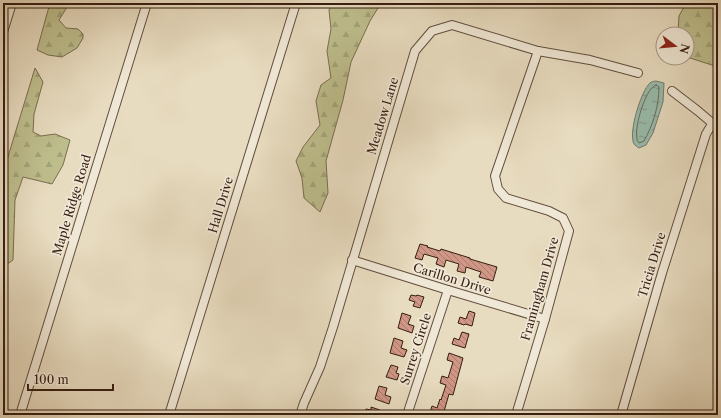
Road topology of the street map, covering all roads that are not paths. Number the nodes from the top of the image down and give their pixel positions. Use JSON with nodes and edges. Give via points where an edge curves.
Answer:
{"nodes":[{"id":1,"x":12,"y":3,"type":"edge"},
{"id":2,"x":147,"y":3,"type":"edge"},
{"id":3,"x":296,"y":3,"type":"edge"},
{"id":4,"x":3,"y":32,"type":"edge"},
{"id":5,"x":538,"y":51,"type":"junction"},
{"id":6,"x":638,"y":73,"type":"dead end"},
{"id":7,"x":672,"y":91,"type":"dead end"},
{"id":8,"x":715,"y":126,"type":"edge"},
{"id":9,"x":352,"y":260,"type":"junction"},
{"id":10,"x":448,"y":290,"type":"junction"},
{"id":11,"x":545,"y":319,"type":"junction"},
{"id":12,"x":20,"y":415,"type":"edge"},
{"id":13,"x":169,"y":415,"type":"edge"},
{"id":14,"x":300,"y":415,"type":"edge"},
{"id":15,"x":407,"y":415,"type":"edge"},
{"id":16,"x":516,"y":415,"type":"edge"},
{"id":17,"x":621,"y":415,"type":"edge"}],
"edges":[{"from":1,"to":4,"type":"street"},
{"from":2,"to":12,"type":"street","name":"Maple Ridge Road"},
{"from":3,"to":13,"type":"street","name":"Hall Drive"},
{"from":5,"to":6,"type":"street","name":"Meadow Lane","via":[[590,60]]},
{"from":5,"to":9,"type":"street","name":"Meadow Lane","via":[[452,25],[432,31],[415,51]]},
{"from":5,"to":11,"type":"street","name":"Framingham Drive","via":[[495,176],[498,189],[506,198],[563,218],[569,232]]},
{"from":7,"to":8,"type":"street"},
{"from":8,"to":17,"type":"street","name":"Tricia Drive","via":[[706,134]]},
{"from":9,"to":10,"type":"street","name":"Carillon Drive"},
{"from":9,"to":14,"type":"street","name":"Meadow Lane","via":[[320,367]]},
{"from":10,"to":11,"type":"street","name":"Carillon Drive"},
{"from":10,"to":15,"type":"street","name":"Surrey Circle"},
{"from":11,"to":16,"type":"street","name":"Framingham Drive"}]}
